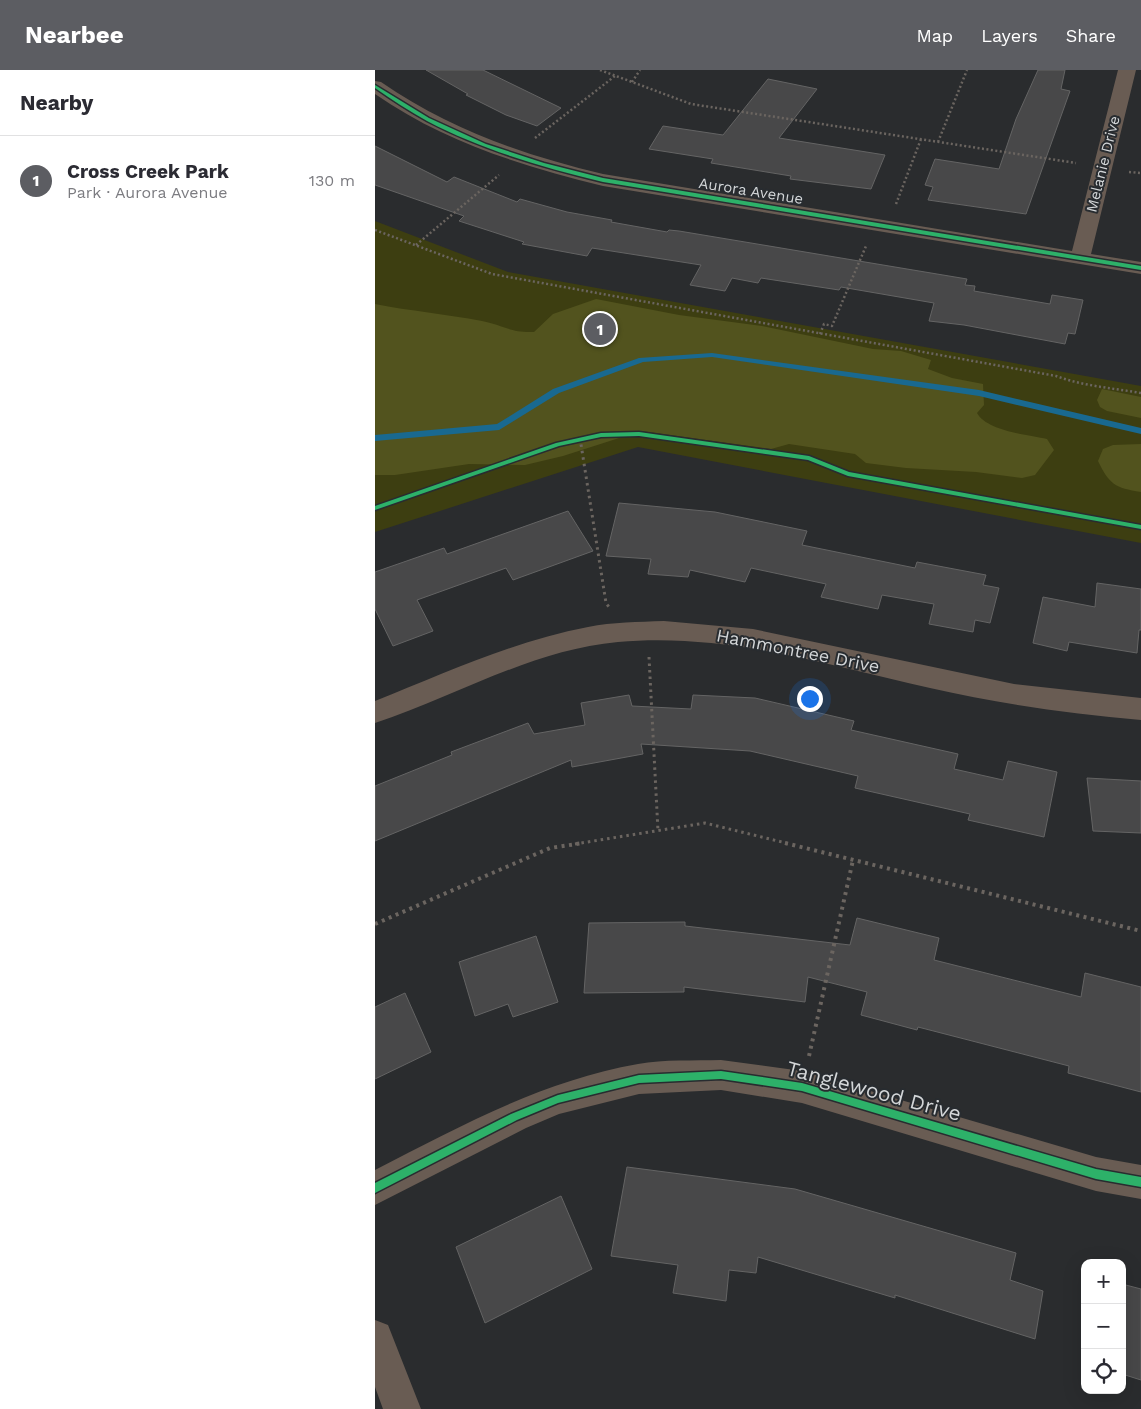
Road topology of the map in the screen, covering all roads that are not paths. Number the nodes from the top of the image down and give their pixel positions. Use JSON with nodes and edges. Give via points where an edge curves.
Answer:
{"nodes":[{"id":1,"x":1127,"y":70,"type":"edge"},
{"id":2,"x":375,"y":86,"type":"edge"},
{"id":3,"x":1080,"y":258,"type":"junction"},
{"id":4,"x":1141,"y":268,"type":"edge"},
{"id":5,"x":1141,"y":709,"type":"edge"},
{"id":6,"x":375,"y":712,"type":"edge"},
{"id":7,"x":1141,"y":1182,"type":"edge"},
{"id":8,"x":375,"y":1188,"type":"edge"},
{"id":9,"x":375,"y":1338,"type":"edge"},
{"id":10,"x":402,"y":1409,"type":"edge"}],
"edges":[{"from":1,"to":3,"type":"street","name":"Melanie Drive"},
{"from":2,"to":3,"type":"street","name":"Aurora Avenue","via":[[432,122],[476,142],[554,168],[640,187]]},
{"from":3,"to":4,"type":"street","name":"Aurora Avenue"},
{"from":5,"to":6,"type":"street","name":"Hammontree Drive","via":[[1061,703],[973,688],[749,638],[683,630],[637,632],[550,646]]},
{"from":7,"to":8,"type":"street","name":"Tanglewood Drive","via":[[1096,1174],[802,1087],[721,1075],[639,1079],[559,1099],[514,1117]]},
{"from":9,"to":10,"type":"street"}]}
